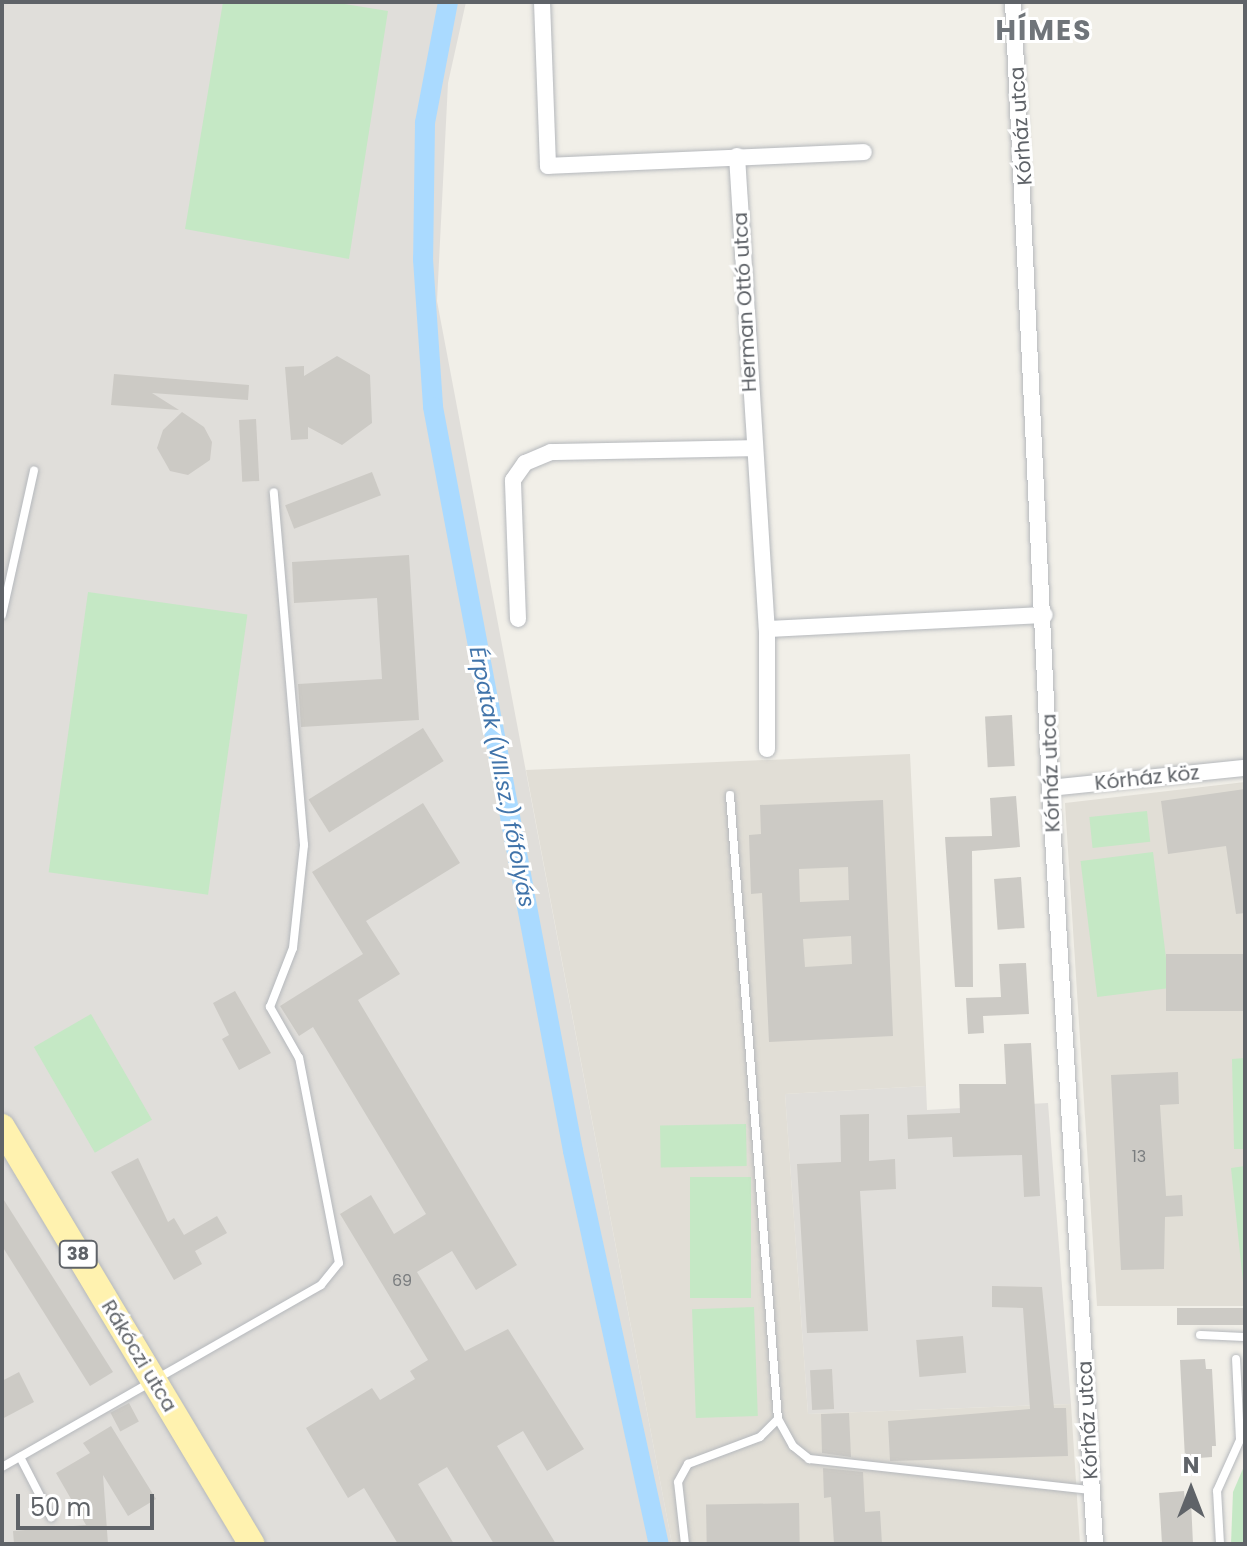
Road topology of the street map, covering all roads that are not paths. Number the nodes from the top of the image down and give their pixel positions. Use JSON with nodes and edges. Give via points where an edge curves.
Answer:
{"nodes":[{"id":1,"x":542,"y":2,"type":"edge"},
{"id":2,"x":1013,"y":2,"type":"edge"},
{"id":3,"x":864,"y":152,"type":"dead end"},
{"id":4,"x":737,"y":156,"type":"junction"},
{"id":5,"x":753,"y":448,"type":"junction"},
{"id":6,"x":34,"y":471,"type":"dead end"},
{"id":7,"x":274,"y":492,"type":"dead end"},
{"id":8,"x":2,"y":615,"type":"edge"},
{"id":9,"x":1045,"y":615,"type":"junction"},
{"id":10,"x":518,"y":619,"type":"dead end"},
{"id":11,"x":767,"y":629,"type":"junction"},
{"id":12,"x":767,"y":749,"type":"dead end"},
{"id":13,"x":1245,"y":768,"type":"edge"},
{"id":14,"x":1050,"y":788,"type":"junction"},
{"id":15,"x":730,"y":795,"type":"dead end"},
{"id":16,"x":2,"y":1127,"type":"edge"},
{"id":17,"x":1200,"y":1335,"type":"dead end"},
{"id":18,"x":1245,"y":1337,"type":"edge"},
{"id":19,"x":1236,"y":1359,"type":"dead end"},
{"id":20,"x":154,"y":1380,"type":"junction"},
{"id":21,"x":778,"y":1419,"type":"junction"},
{"id":22,"x":20,"y":1457,"type":"junction"},
{"id":23,"x":2,"y":1467,"type":"edge"},
{"id":24,"x":1092,"y":1490,"type":"junction"},
{"id":25,"x":51,"y":1517,"type":"dead end"},
{"id":26,"x":252,"y":1544,"type":"edge"},
{"id":27,"x":685,"y":1544,"type":"edge"},
{"id":28,"x":1095,"y":1544,"type":"edge"},
{"id":29,"x":1220,"y":1544,"type":"edge"}],
"edges":[{"from":1,"to":4,"type":"street","via":[[548,166]]},
{"from":2,"to":9,"type":"street","name":"Kórház utca"},
{"from":3,"to":4,"type":"street"},
{"from":4,"to":5,"type":"street","name":"Herman Ottó utca"},
{"from":5,"to":10,"type":"street","via":[[551,452],[525,463],[513,480]]},
{"from":5,"to":11,"type":"street","name":"Herman Ottó utca"},
{"from":6,"to":8,"type":"lane"},
{"from":7,"to":20,"type":"lane","via":[[304,845],[293,948],[270,1007],[299,1058],[339,1263],[321,1285]]},
{"from":9,"to":11,"type":"street"},
{"from":9,"to":14,"type":"street","name":"Kórház utca"},
{"from":11,"to":12,"type":"street","name":"Herman Ottó utca"},
{"from":13,"to":14,"type":"street","name":"Kórház köz"},
{"from":14,"to":24,"type":"street","name":"Kórház utca"},
{"from":15,"to":21,"type":"lane"},
{"from":16,"to":20,"type":"main road","name":"Rákóczi utca","number":"38"},
{"from":17,"to":18,"type":"lane"},
{"from":19,"to":29,"type":"lane","via":[[1240,1440],[1217,1491]]},
{"from":20,"to":22,"type":"lane"},
{"from":20,"to":26,"type":"main road","name":"Rákóczi utca","number":"38"},
{"from":21,"to":24,"type":"lane","via":[[793,1446],[809,1459]]},
{"from":21,"to":27,"type":"lane","via":[[760,1437],[688,1464],[678,1482]]},
{"from":22,"to":23,"type":"lane"},
{"from":22,"to":25,"type":"lane"},
{"from":24,"to":28,"type":"street","name":"Kórház utca"}]}
